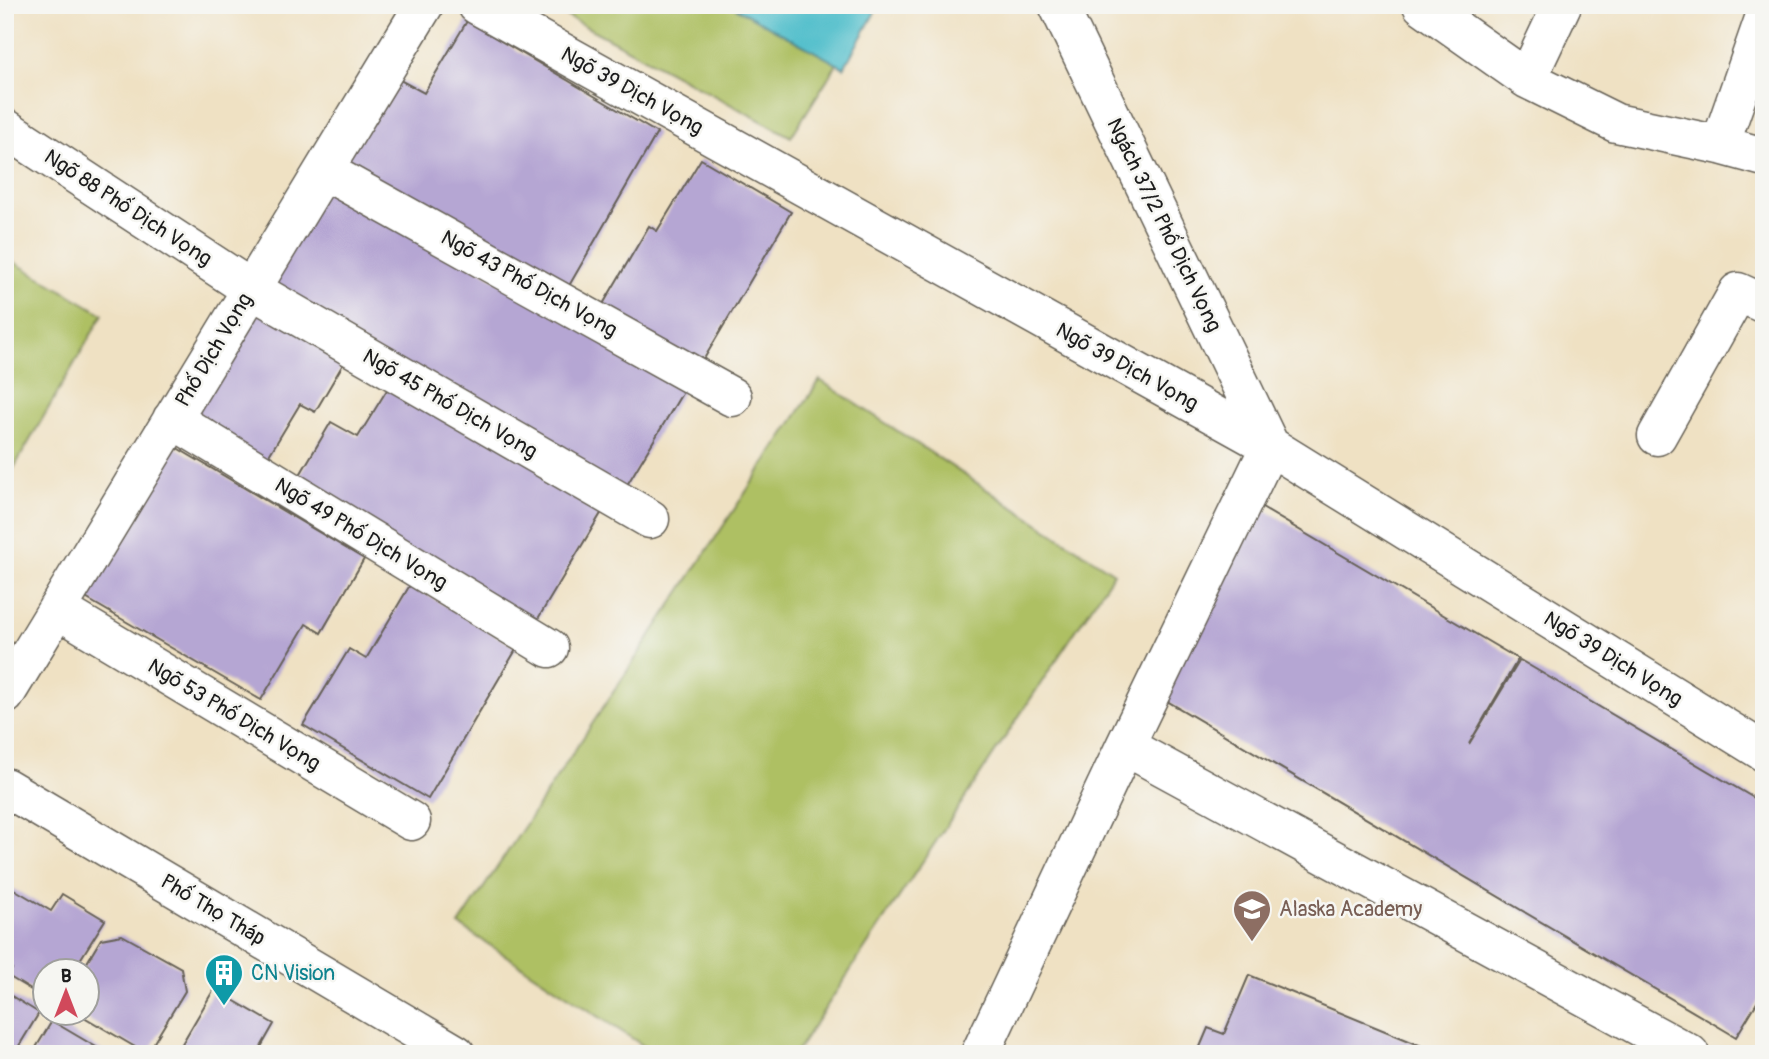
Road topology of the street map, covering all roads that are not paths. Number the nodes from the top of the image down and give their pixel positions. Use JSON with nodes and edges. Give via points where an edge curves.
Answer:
{"nodes":[{"id":1,"x":424,"y":5,"type":"edge"},
{"id":2,"x":477,"y":5,"type":"edge"},
{"id":3,"x":1058,"y":5,"type":"edge"},
{"id":4,"x":1422,"y":5,"type":"edge"},
{"id":5,"x":1562,"y":5,"type":"edge"},
{"id":6,"x":1764,"y":19,"type":"edge"},
{"id":7,"x":1527,"y":79,"type":"junction"},
{"id":8,"x":5,"y":128,"type":"edge"},
{"id":9,"x":1720,"y":145,"type":"junction"},
{"id":10,"x":1764,"y":157,"type":"edge"},
{"id":11,"x":325,"y":171,"type":"junction"},
{"id":12,"x":251,"y":289,"type":"junction"},
{"id":13,"x":1764,"y":303,"type":"edge"},
{"id":14,"x":732,"y":397,"type":"dead end"},
{"id":15,"x":172,"y":419,"type":"junction"},
{"id":16,"x":1657,"y":436,"type":"dead end"},
{"id":17,"x":1270,"y":446,"type":"junction"},
{"id":18,"x":650,"y":519,"type":"dead end"},
{"id":19,"x":57,"y":609,"type":"junction"},
{"id":20,"x":550,"y":648,"type":"dead end"},
{"id":21,"x":5,"y":695,"type":"edge"},
{"id":22,"x":1125,"y":746,"type":"junction"},
{"id":23,"x":1764,"y":752,"type":"edge"},
{"id":24,"x":5,"y":787,"type":"edge"},
{"id":25,"x":411,"y":821,"type":"dead end"},
{"id":26,"x":456,"y":1054,"type":"edge"},
{"id":27,"x":980,"y":1054,"type":"edge"},
{"id":28,"x":1690,"y":1054,"type":"edge"}],
"edges":[{"from":1,"to":11,"type":"street","name":"Phố Dịch Vọng"},
{"from":2,"to":17,"type":"street","name":"Ngõ 39 Dịch Vọng"},
{"from":3,"to":17,"type":"street","name":"Ngách 37/2 Phố Dịch Vọng"},
{"from":4,"to":7,"type":"street"},
{"from":5,"to":7,"type":"street"},
{"from":6,"to":9,"type":"street"},
{"from":7,"to":9,"type":"street","via":[[1616,123]]},
{"from":8,"to":12,"type":"street","name":"Ngõ 88 Phố Dịch Vọng"},
{"from":9,"to":10,"type":"street"},
{"from":11,"to":12,"type":"street","name":"Phố Dịch Vọng"},
{"from":11,"to":14,"type":"street","name":"Ngõ 43 Phố Dịch Vọng"},
{"from":12,"to":15,"type":"street","name":"Phố Dịch Vọng"},
{"from":12,"to":18,"type":"street","name":"Ngõ 45 Phố Dịch Vọng"},
{"from":13,"to":16,"type":"street","via":[[1738,292]]},
{"from":15,"to":19,"type":"street","name":"Phố Dịch Vọng"},
{"from":15,"to":20,"type":"street","name":"Ngõ 49 Phố Dịch Vọng"},
{"from":17,"to":22,"type":"street"},
{"from":17,"to":23,"type":"street","name":"Ngõ 39 Dịch Vọng"},
{"from":19,"to":21,"type":"street","name":"Phố Dịch Vọng"},
{"from":19,"to":25,"type":"street","name":"Ngõ 53 Phố Dịch Vọng"},
{"from":22,"to":27,"type":"street"},
{"from":22,"to":28,"type":"street"},
{"from":24,"to":26,"type":"street","name":"Phố Thọ Tháp"}]}
